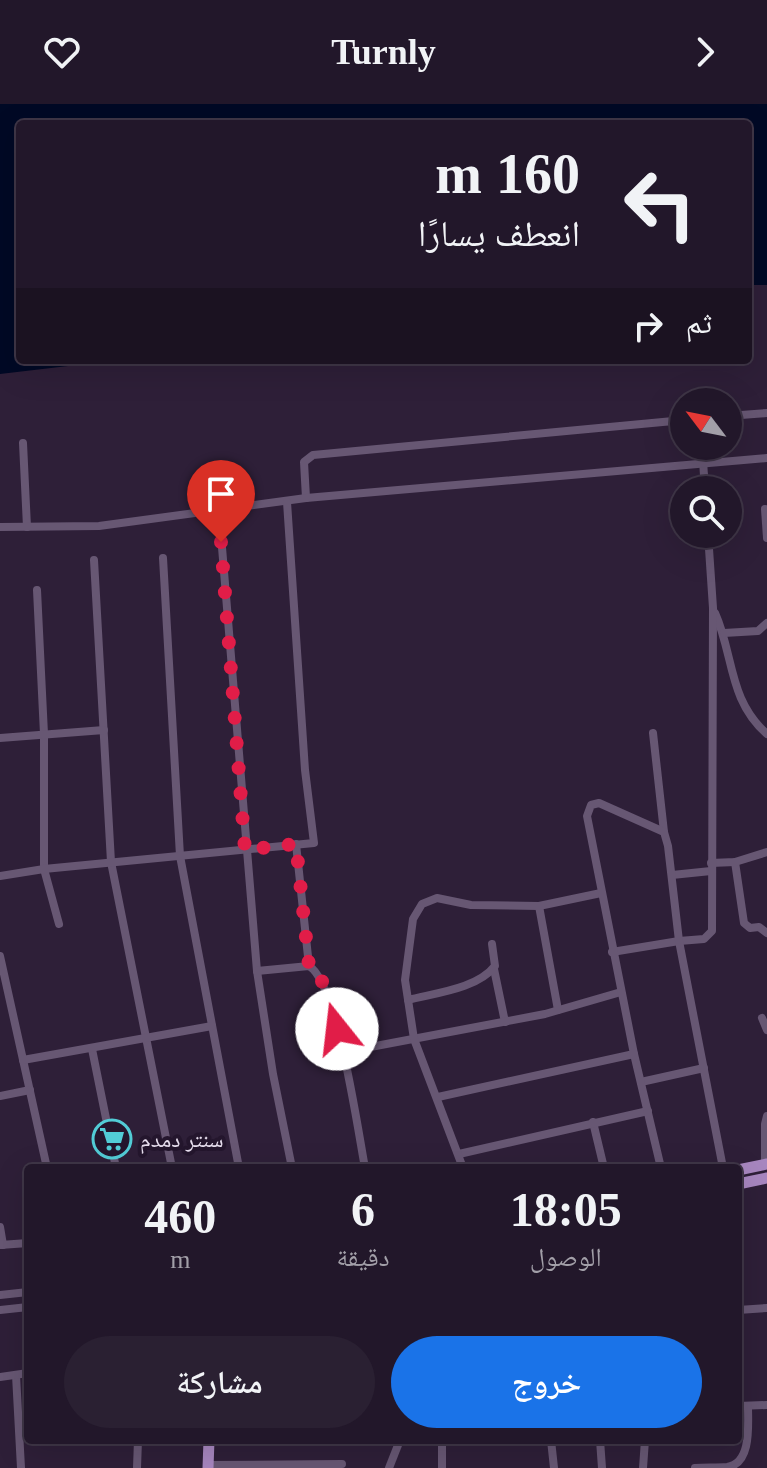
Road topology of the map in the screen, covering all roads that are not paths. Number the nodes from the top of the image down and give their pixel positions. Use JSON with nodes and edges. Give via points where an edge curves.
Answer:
{"nodes":[{"id":1,"x":767,"y":413,"type":"edge"},
{"id":2,"x":742,"y":415,"type":"edge"},
{"id":3,"x":670,"y":421,"type":"edge"},
{"id":4,"x":23,"y":443,"type":"dead end"},
{"id":5,"x":767,"y":458,"type":"edge"},
{"id":6,"x":703,"y":460,"type":"edge"},
{"id":7,"x":703,"y":463,"type":"junction"},
{"id":8,"x":704,"y":476,"type":"edge"},
{"id":9,"x":306,"y":498,"type":"junction"},
{"id":10,"x":287,"y":502,"type":"junction"},
{"id":11,"x":765,"y":509,"type":"dead end"},
{"id":12,"x":219,"y":511,"type":"junction"},
{"id":13,"x":0,"y":527,"type":"edge"},
{"id":14,"x":27,"y":527,"type":"junction"},
{"id":15,"x":767,"y":538,"type":"edge"},
{"id":16,"x":709,"y":548,"type":"edge"},
{"id":17,"x":163,"y":558,"type":"dead end"},
{"id":18,"x":94,"y":560,"type":"dead end"},
{"id":19,"x":37,"y":590,"type":"dead end"},
{"id":20,"x":713,"y":608,"type":"junction"},
{"id":21,"x":767,"y":623,"type":"edge"},
{"id":22,"x":724,"y":633,"type":"junction"},
{"id":23,"x":104,"y":730,"type":"junction"},
{"id":24,"x":653,"y":733,"type":"dead end"},
{"id":25,"x":44,"y":734,"type":"junction"},
{"id":26,"x":767,"y":734,"type":"edge"},
{"id":27,"x":0,"y":738,"type":"edge"},
{"id":28,"x":664,"y":832,"type":"junction"},
{"id":29,"x":296,"y":844,"type":"junction"},
{"id":30,"x":245,"y":850,"type":"junction"},
{"id":31,"x":767,"y":852,"type":"edge"},
{"id":32,"x":180,"y":856,"type":"junction"},
{"id":33,"x":111,"y":862,"type":"junction"},
{"id":34,"x":735,"y":862,"type":"junction"},
{"id":35,"x":711,"y":867,"type":"junction"},
{"id":36,"x":44,"y":869,"type":"junction"},
{"id":37,"x":672,"y":875,"type":"junction"},
{"id":38,"x":0,"y":876,"type":"edge"},
{"id":39,"x":601,"y":893,"type":"junction"},
{"id":40,"x":539,"y":906,"type":"junction"},
{"id":41,"x":59,"y":924,"type":"dead end"},
{"id":42,"x":767,"y":933,"type":"edge"},
{"id":43,"x":679,"y":941,"type":"junction"},
{"id":44,"x":492,"y":944,"type":"dead end"},
{"id":45,"x":612,"y":952,"type":"junction"},
{"id":46,"x":0,"y":956,"type":"edge"},
{"id":47,"x":309,"y":966,"type":"junction"},
{"id":48,"x":494,"y":969,"type":"junction"},
{"id":49,"x":257,"y":971,"type":"junction"},
{"id":50,"x":4,"y":991,"type":"edge"},
{"id":51,"x":621,"y":992,"type":"junction"},
{"id":52,"x":408,"y":1000,"type":"junction"},
{"id":53,"x":558,"y":1010,"type":"junction"},
{"id":54,"x":762,"y":1018,"type":"dead end"},
{"id":55,"x":505,"y":1022,"type":"junction"},
{"id":56,"x":212,"y":1026,"type":"junction"},
{"id":57,"x":767,"y":1030,"type":"edge"},
{"id":58,"x":145,"y":1039,"type":"junction"},
{"id":59,"x":414,"y":1039,"type":"junction"},
{"id":60,"x":92,"y":1049,"type":"junction"},
{"id":61,"x":344,"y":1052,"type":"junction"},
{"id":62,"x":634,"y":1054,"type":"junction"},
{"id":63,"x":23,"y":1060,"type":"junction"},
{"id":64,"x":704,"y":1068,"type":"junction"},
{"id":65,"x":641,"y":1082,"type":"junction"},
{"id":66,"x":30,"y":1090,"type":"junction"},
{"id":67,"x":0,"y":1096,"type":"edge"},
{"id":68,"x":438,"y":1097,"type":"junction"},
{"id":69,"x":648,"y":1111,"type":"junction"},
{"id":70,"x":767,"y":1116,"type":"edge"},
{"id":71,"x":593,"y":1122,"type":"junction"},
{"id":72,"x":459,"y":1154,"type":"junction"},
{"id":73,"x":46,"y":1164,"type":"edge"},
{"id":74,"x":115,"y":1164,"type":"edge"},
{"id":75,"x":171,"y":1164,"type":"edge"},
{"id":76,"x":238,"y":1164,"type":"edge"},
{"id":77,"x":291,"y":1164,"type":"edge"},
{"id":78,"x":364,"y":1164,"type":"edge"},
{"id":79,"x":462,"y":1164,"type":"edge"},
{"id":80,"x":603,"y":1164,"type":"edge"},
{"id":81,"x":660,"y":1164,"type":"edge"},
{"id":82,"x":723,"y":1164,"type":"edge"},
{"id":83,"x":766,"y":1164,"type":"edge"},
{"id":84,"x":742,"y":1169,"type":"edge"},
{"id":85,"x":767,"y":1178,"type":"edge"},
{"id":86,"x":742,"y":1183,"type":"edge"},
{"id":87,"x":0,"y":1227,"type":"edge"},
{"id":88,"x":24,"y":1243,"type":"edge"},
{"id":89,"x":2,"y":1245,"type":"edge"},
{"id":90,"x":24,"y":1292,"type":"edge"},
{"id":91,"x":0,"y":1295,"type":"edge"},
{"id":92,"x":24,"y":1307,"type":"edge"},
{"id":93,"x":767,"y":1308,"type":"edge"},
{"id":94,"x":0,"y":1310,"type":"edge"},
{"id":95,"x":742,"y":1310,"type":"edge"},
{"id":96,"x":24,"y":1374,"type":"edge"},
{"id":97,"x":16,"y":1375,"type":"junction"},
{"id":98,"x":0,"y":1377,"type":"edge"},
{"id":99,"x":767,"y":1405,"type":"edge"},
{"id":100,"x":742,"y":1406,"type":"edge"},
{"id":101,"x":748,"y":1406,"type":"junction"},
{"id":102,"x":24,"y":1436,"type":"edge"},
{"id":103,"x":138,"y":1444,"type":"edge"},
{"id":104,"x":209,"y":1444,"type":"edge"},
{"id":105,"x":398,"y":1444,"type":"edge"},
{"id":106,"x":442,"y":1444,"type":"edge"},
{"id":107,"x":551,"y":1444,"type":"edge"},
{"id":108,"x":600,"y":1444,"type":"edge"},
{"id":109,"x":645,"y":1444,"type":"edge"},
{"id":110,"x":342,"y":1464,"type":"dead end"},
{"id":111,"x":208,"y":1466,"type":"edge"},
{"id":112,"x":21,"y":1468,"type":"edge"},
{"id":113,"x":137,"y":1468,"type":"edge"},
{"id":114,"x":389,"y":1468,"type":"edge"},
{"id":115,"x":442,"y":1468,"type":"edge"},
{"id":116,"x":554,"y":1468,"type":"edge"},
{"id":117,"x":602,"y":1468,"type":"edge"},
{"id":118,"x":643,"y":1468,"type":"edge"},
{"id":119,"x":695,"y":1468,"type":"edge"}],
"edges":[{"from":1,"to":2,"type":"street"},
{"from":3,"to":9,"type":"street","via":[[313,455],[304,462]]},
{"from":4,"to":14,"type":"street"},
{"from":5,"to":7,"type":"street"},
{"from":6,"to":7,"type":"street"},
{"from":7,"to":8,"type":"street"},
{"from":7,"to":9,"type":"street"},
{"from":9,"to":10,"type":"street"},
{"from":10,"to":12,"type":"street"},
{"from":10,"to":29,"type":"street","via":[[314,843]]},
{"from":11,"to":15,"type":"street"},
{"from":12,"to":14,"type":"street","via":[[99,526]]},
{"from":12,"to":30,"type":"street"},
{"from":13,"to":14,"type":"street"},
{"from":16,"to":20,"type":"street"},
{"from":17,"to":32,"type":"street"},
{"from":18,"to":23,"type":"street"},
{"from":19,"to":25,"type":"street"},
{"from":20,"to":22,"type":"street"},
{"from":20,"to":35,"type":"street"},
{"from":21,"to":22,"type":"street","via":[[758,631]]},
{"from":22,"to":26,"type":"street","via":[[741,698],[751,720]]},
{"from":23,"to":25,"type":"street"},
{"from":23,"to":33,"type":"street"},
{"from":24,"to":28,"type":"street"},
{"from":25,"to":27,"type":"street"},
{"from":25,"to":36,"type":"street"},
{"from":28,"to":37,"type":"street"},
{"from":28,"to":39,"type":"street","via":[[614,808],[591,805],[587,816]]},
{"from":29,"to":30,"type":"street"},
{"from":29,"to":47,"type":"street"},
{"from":30,"to":32,"type":"street"},
{"from":30,"to":49,"type":"street"},
{"from":31,"to":34,"type":"street"},
{"from":32,"to":33,"type":"street"},
{"from":32,"to":56,"type":"street"},
{"from":33,"to":36,"type":"street"},
{"from":33,"to":58,"type":"street"},
{"from":34,"to":35,"type":"street"},
{"from":34,"to":42,"type":"street","via":[[744,923]]},
{"from":35,"to":37,"type":"street"},
{"from":35,"to":43,"type":"street","via":[[710,936]]},
{"from":36,"to":38,"type":"street"},
{"from":36,"to":41,"type":"street"},
{"from":37,"to":43,"type":"street"},
{"from":39,"to":40,"type":"street"},
{"from":39,"to":45,"type":"street"},
{"from":40,"to":52,"type":"street","via":[[471,905],[437,898],[422,904],[408,947]]},
{"from":40,"to":53,"type":"street"},
{"from":43,"to":45,"type":"street"},
{"from":43,"to":64,"type":"street"},
{"from":44,"to":48,"type":"street"},
{"from":45,"to":51,"type":"street"},
{"from":46,"to":50,"type":"street"},
{"from":47,"to":49,"type":"street"},
{"from":47,"to":61,"type":"street","via":[[320,975]]},
{"from":48,"to":52,"type":"street","via":[[468,984]]},
{"from":48,"to":55,"type":"street"},
{"from":49,"to":77,"type":"street"},
{"from":50,"to":63,"type":"street"},
{"from":51,"to":53,"type":"street"},
{"from":51,"to":62,"type":"street"},
{"from":52,"to":59,"type":"street"},
{"from":53,"to":55,"type":"street"},
{"from":54,"to":57,"type":"street"},
{"from":55,"to":59,"type":"street"},
{"from":56,"to":58,"type":"street"},
{"from":56,"to":76,"type":"street"},
{"from":58,"to":60,"type":"street"},
{"from":58,"to":75,"type":"street"},
{"from":59,"to":61,"type":"street"},
{"from":59,"to":68,"type":"street"},
{"from":60,"to":63,"type":"street"},
{"from":60,"to":74,"type":"street"},
{"from":61,"to":78,"type":"street"},
{"from":62,"to":65,"type":"street"},
{"from":62,"to":68,"type":"street"},
{"from":63,"to":66,"type":"street"},
{"from":64,"to":65,"type":"street"},
{"from":64,"to":82,"type":"street"},
{"from":65,"to":69,"type":"street"},
{"from":66,"to":67,"type":"street"},
{"from":66,"to":73,"type":"street"},
{"from":68,"to":72,"type":"street"},
{"from":69,"to":71,"type":"street"},
{"from":69,"to":81,"type":"street"},
{"from":70,"to":83,"type":"street"},
{"from":71,"to":72,"type":"street"},
{"from":71,"to":80,"type":"street"},
{"from":72,"to":79,"type":"street"},
{"from":83,"to":84,"type":"main road"},
{"from":85,"to":86,"type":"main road"},
{"from":87,"to":89,"type":"street"},
{"from":88,"to":89,"type":"street"},
{"from":90,"to":91,"type":"street"},
{"from":92,"to":94,"type":"street"},
{"from":93,"to":95,"type":"street"},
{"from":96,"to":97,"type":"street"},
{"from":97,"to":98,"type":"street"},
{"from":97,"to":102,"type":"street"},
{"from":99,"to":101,"type":"street"},
{"from":100,"to":101,"type":"street"},
{"from":101,"to":119,"type":"street","via":[[748,1441],[737,1462],[731,1467]]},
{"from":102,"to":112,"type":"street"},
{"from":103,"to":113,"type":"street"},
{"from":104,"to":111,"type":"main road"},
{"from":105,"to":114,"type":"street"},
{"from":106,"to":115,"type":"street"},
{"from":107,"to":116,"type":"street"},
{"from":108,"to":117,"type":"street"},
{"from":109,"to":118,"type":"street"},
{"from":110,"to":111,"type":"street"}]}
